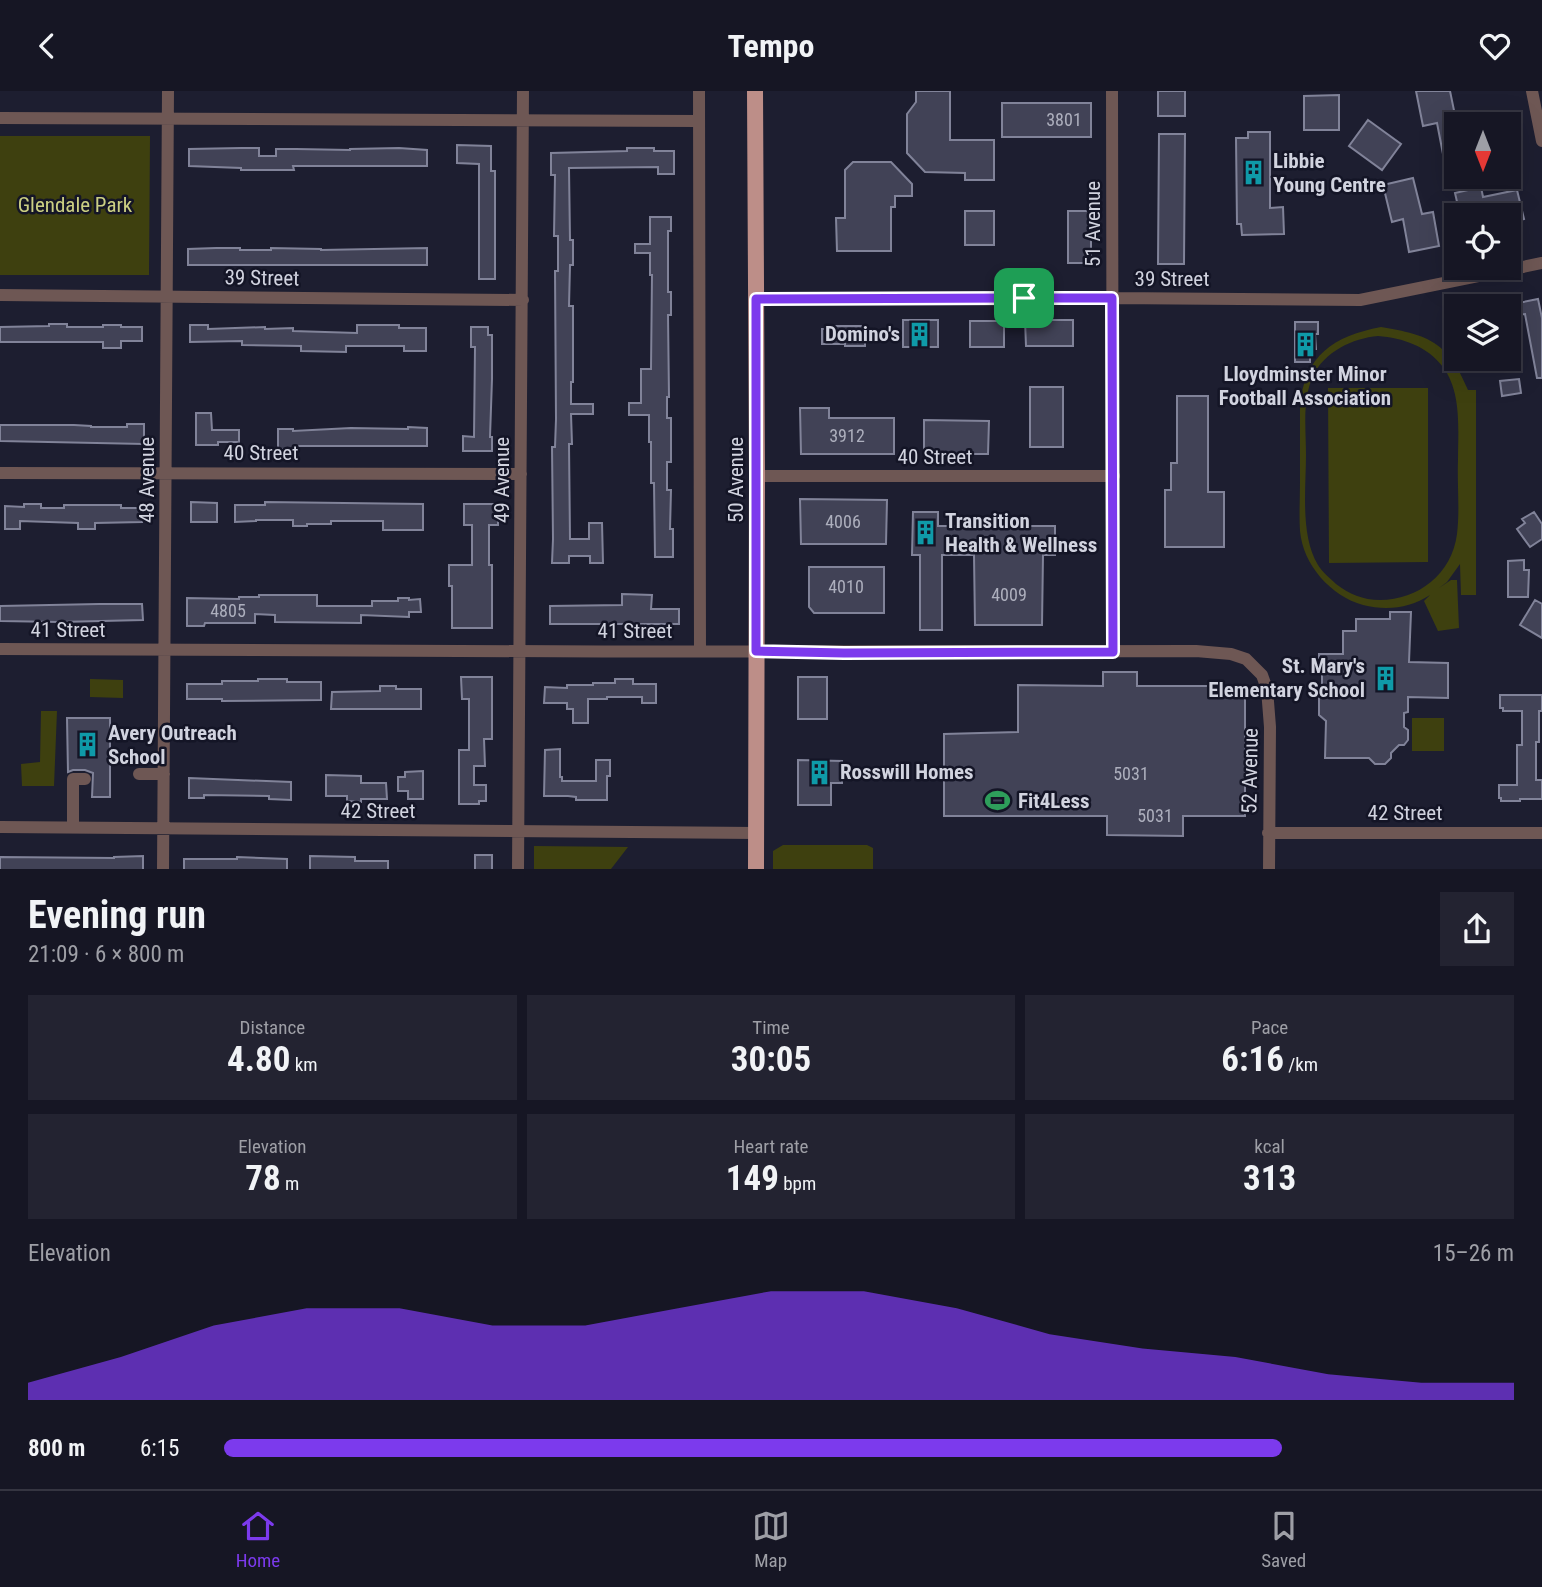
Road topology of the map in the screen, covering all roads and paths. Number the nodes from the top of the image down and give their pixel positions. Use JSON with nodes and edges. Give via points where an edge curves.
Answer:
{"nodes":[{"id":1,"x":168,"y":91,"type":"edge"},
{"id":2,"x":523,"y":91,"type":"edge"},
{"id":3,"x":699,"y":91,"type":"edge"},
{"id":4,"x":755,"y":91,"type":"edge"},
{"id":5,"x":1112,"y":91,"type":"edge"},
{"id":6,"x":1532,"y":91,"type":"edge"},
{"id":7,"x":0,"y":118,"type":"edge"},
{"id":8,"x":168,"y":119,"type":"junction"},
{"id":9,"x":523,"y":120,"type":"junction"},
{"id":10,"x":699,"y":121,"type":"junction"},
{"id":11,"x":1542,"y":141,"type":"edge"},
{"id":12,"x":1542,"y":263,"type":"edge"},
{"id":13,"x":0,"y":295,"type":"edge"},
{"id":14,"x":167,"y":296,"type":"junction"},
{"id":15,"x":1112,"y":298,"type":"junction"},
{"id":16,"x":756,"y":299,"type":"junction"},
{"id":17,"x":523,"y":300,"type":"junction"},
{"id":18,"x":0,"y":473,"type":"edge"},
{"id":19,"x":166,"y":473,"type":"junction"},
{"id":20,"x":521,"y":474,"type":"junction"},
{"id":21,"x":757,"y":476,"type":"junction"},
{"id":22,"x":1114,"y":476,"type":"junction"},
{"id":23,"x":0,"y":649,"type":"edge"},
{"id":24,"x":165,"y":649,"type":"junction"},
{"id":25,"x":520,"y":651,"type":"junction"},
{"id":26,"x":700,"y":651,"type":"junction"},
{"id":27,"x":756,"y":651,"type":"junction"},
{"id":28,"x":1113,"y":652,"type":"junction"},
{"id":29,"x":1262,"y":675,"type":"joint"},
{"id":30,"x":139,"y":774,"type":"dead end"},
{"id":31,"x":164,"y":774,"type":"junction"},
{"id":32,"x":85,"y":779,"type":"dead end"},
{"id":33,"x":0,"y":827,"type":"edge"},
{"id":34,"x":73,"y":827,"type":"junction"},
{"id":35,"x":163,"y":828,"type":"junction"},
{"id":36,"x":519,"y":831,"type":"junction"},
{"id":37,"x":756,"y":833,"type":"junction"},
{"id":38,"x":1268,"y":833,"type":"junction"},
{"id":39,"x":1542,"y":833,"type":"edge"},
{"id":40,"x":163,"y":869,"type":"edge"},
{"id":41,"x":519,"y":869,"type":"edge"},
{"id":42,"x":756,"y":869,"type":"edge"},
{"id":43,"x":1269,"y":869,"type":"edge"}],
"edges":[{"from":1,"to":8,"type":"street","name":"48 Avenue"},
{"from":2,"to":9,"type":"street","name":"49 Avenue"},
{"from":3,"to":10,"type":"street","name":"50 Avenue"},
{"from":4,"to":16,"type":"main road","name":"50 Avenue"},
{"from":5,"to":15,"type":"street","name":"51 Avenue"},
{"from":6,"to":11,"type":"street"},
{"from":7,"to":8,"type":"street"},
{"from":8,"to":9,"type":"street"},
{"from":8,"to":14,"type":"street","name":"48 Avenue"},
{"from":9,"to":10,"type":"street"},
{"from":9,"to":17,"type":"street","name":"49 Avenue"},
{"from":10,"to":26,"type":"street","name":"50 Avenue"},
{"from":12,"to":15,"type":"street","name":"39 Street","via":[[1360,300]]},
{"from":13,"to":14,"type":"street","name":"39 Street"},
{"from":14,"to":17,"type":"street","name":"39 Street"},
{"from":14,"to":19,"type":"street","name":"48 Avenue"},
{"from":15,"to":16,"type":"street","name":"39 Street"},
{"from":15,"to":22,"type":"street","name":"51 Avenue"},
{"from":16,"to":21,"type":"main road","name":"50 Avenue"},
{"from":17,"to":20,"type":"street","name":"49 Avenue"},
{"from":18,"to":19,"type":"street","name":"40 Street"},
{"from":19,"to":20,"type":"street","name":"40 Street"},
{"from":19,"to":24,"type":"street","name":"48 Avenue"},
{"from":20,"to":25,"type":"street","name":"49 Avenue"},
{"from":21,"to":22,"type":"street","name":"40 Street"},
{"from":21,"to":27,"type":"main road","name":"50 Avenue"},
{"from":22,"to":28,"type":"street","name":"51 Avenue"},
{"from":23,"to":24,"type":"street","name":"41 Street"},
{"from":24,"to":25,"type":"street","name":"41 Street"},
{"from":24,"to":31,"type":"street","name":"48 Avenue"},
{"from":25,"to":26,"type":"street","name":"41 Street"},
{"from":25,"to":36,"type":"street","name":"49 Avenue"},
{"from":26,"to":27,"type":"street","name":"41 Street"},
{"from":27,"to":28,"type":"street","name":"41 Street"},
{"from":27,"to":37,"type":"main road","name":"50 Avenue"},
{"from":28,"to":29,"type":"street","name":"41 Street","via":[[1231,654],[1246,659]]},
{"from":29,"to":38,"type":"street","name":"52 Avenue","via":[[1269,708]]},
{"from":30,"to":31,"type":"street"},
{"from":31,"to":35,"type":"street","name":"48 Avenue"},
{"from":32,"to":34,"type":"street","via":[[73,779]]},
{"from":33,"to":34,"type":"street","name":"42 Street"},
{"from":34,"to":35,"type":"street","name":"42 Street"},
{"from":35,"to":36,"type":"street","name":"42 Street"},
{"from":35,"to":40,"type":"street","name":"48 Avenue"},
{"from":36,"to":37,"type":"street","name":"42 Street"},
{"from":36,"to":41,"type":"street","name":"49 Avenue"},
{"from":37,"to":42,"type":"main road","name":"50 Avenue"},
{"from":38,"to":39,"type":"street","name":"42 Street"},
{"from":38,"to":43,"type":"street","name":"52 Avenue"}]}
